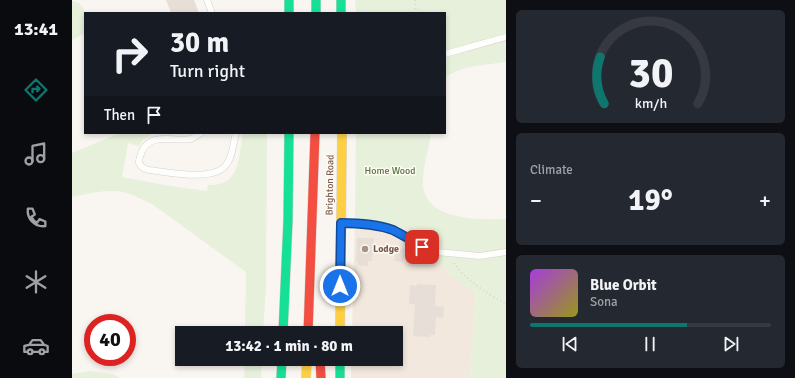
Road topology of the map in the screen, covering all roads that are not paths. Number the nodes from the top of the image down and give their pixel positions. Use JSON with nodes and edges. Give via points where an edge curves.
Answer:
{"nodes":[{"id":1,"x":207,"y":0,"type":"edge"},
{"id":2,"x":289,"y":0,"type":"edge"},
{"id":3,"x":316,"y":0,"type":"edge"},
{"id":4,"x":341,"y":0,"type":"edge"},
{"id":5,"x":212,"y":12,"type":"edge"},
{"id":6,"x":289,"y":12,"type":"edge"},
{"id":7,"x":316,"y":12,"type":"edge"},
{"id":8,"x":341,"y":12,"type":"edge"},
{"id":9,"x":506,"y":37,"type":"edge"},
{"id":10,"x":446,"y":54,"type":"edge"},
{"id":11,"x":199,"y":134,"type":"edge"},
{"id":12,"x":234,"y":134,"type":"edge"},
{"id":13,"x":289,"y":134,"type":"edge"},
{"id":14,"x":315,"y":134,"type":"edge"},
{"id":15,"x":342,"y":134,"type":"edge"},
{"id":16,"x":314,"y":182,"type":"junction"},
{"id":17,"x":341,"y":223,"type":"junction"},
{"id":18,"x":506,"y":252,"type":"edge"},
{"id":19,"x":318,"y":309,"type":"dead end"},
{"id":20,"x":283,"y":326,"type":"edge"},
{"id":21,"x":308,"y":326,"type":"edge"},
{"id":22,"x":340,"y":326,"type":"edge"},
{"id":23,"x":282,"y":366,"type":"edge"},
{"id":24,"x":307,"y":366,"type":"edge"},
{"id":25,"x":320,"y":366,"type":"edge"},
{"id":26,"x":340,"y":366,"type":"edge"},
{"id":27,"x":281,"y":378,"type":"edge"},
{"id":28,"x":306,"y":378,"type":"edge"},
{"id":29,"x":321,"y":378,"type":"edge"},
{"id":30,"x":340,"y":378,"type":"edge"}],
"edges":[{"from":1,"to":5,"type":"lane"},
{"from":2,"to":6,"type":"main road"},
{"from":3,"to":7,"type":"main road"},
{"from":4,"to":8,"type":"main road"},
{"from":9,"to":10,"type":"lane"},
{"from":11,"to":12,"type":"lane","via":[[190,139],[150,141],[141,153],[140,165],[149,170],[201,175],[216,173],[227,164]]},
{"from":13,"to":20,"type":"main road"},
{"from":14,"to":16,"type":"main road"},
{"from":15,"to":17,"type":"main road","name":"Brighton Road"},
{"from":16,"to":19,"type":"main road"},
{"from":16,"to":21,"type":"main road"},
{"from":17,"to":18,"type":"lane","via":[[382,227],[429,250],[486,256]]},
{"from":17,"to":22,"type":"main road","name":"Brighton Road"},
{"from":23,"to":27,"type":"main road"},
{"from":24,"to":28,"type":"main road"},
{"from":25,"to":29,"type":"main road"},
{"from":26,"to":30,"type":"main road"}]}
